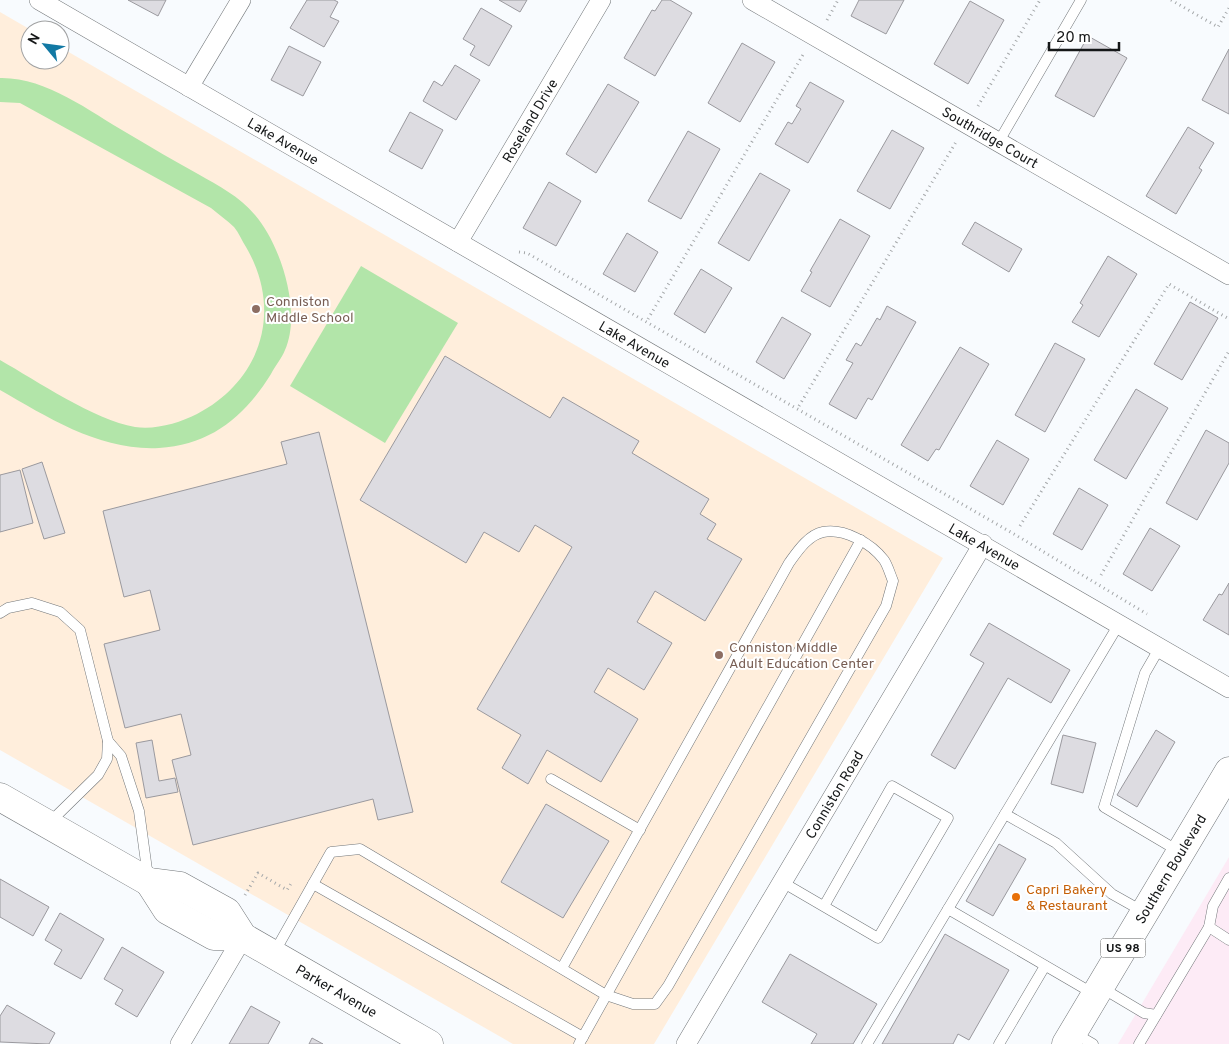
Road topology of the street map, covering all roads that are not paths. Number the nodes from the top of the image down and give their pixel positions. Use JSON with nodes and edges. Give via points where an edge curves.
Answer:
{"nodes":[{"id":1,"x":39,"y":0,"type":"edge"},
{"id":2,"x":241,"y":0,"type":"edge"},
{"id":3,"x":601,"y":0,"type":"edge"},
{"id":4,"x":752,"y":0,"type":"edge"},
{"id":5,"x":1081,"y":0,"type":"edge"},
{"id":6,"x":190,"y":87,"type":"junction"},
{"id":7,"x":998,"y":143,"type":"junction"},
{"id":8,"x":458,"y":242,"type":"junction"},
{"id":9,"x":1229,"y":275,"type":"edge"},
{"id":10,"x":862,"y":540,"type":"junction"},
{"id":11,"x":982,"y":544,"type":"junction"},
{"id":12,"x":0,"y":613,"type":"edge"},
{"id":13,"x":1119,"y":624,"type":"junction"},
{"id":14,"x":1160,"y":647,"type":"junction"},
{"id":15,"x":1229,"y":688,"type":"edge"},
{"id":16,"x":108,"y":741,"type":"junction"},
{"id":17,"x":1229,"y":771,"type":"edge"},
{"id":18,"x":551,"y":779,"type":"dead end"},
{"id":19,"x":0,"y":797,"type":"edge"},
{"id":20,"x":1005,"y":814,"type":"junction"},
{"id":21,"x":47,"y":824,"type":"junction"},
{"id":22,"x":640,"y":830,"type":"junction"},
{"id":23,"x":1181,"y":852,"type":"junction"},
{"id":24,"x":1229,"y":878,"type":"edge"},
{"id":25,"x":148,"y":882,"type":"junction"},
{"id":26,"x":782,"y":882,"type":"junction"},
{"id":27,"x":313,"y":884,"type":"junction"},
{"id":28,"x":824,"y":906,"type":"junction"},
{"id":29,"x":948,"y":909,"type":"junction"},
{"id":30,"x":1145,"y":913,"type":"junction"},
{"id":31,"x":1209,"y":928,"type":"junction"},
{"id":32,"x":243,"y":937,"type":"junction"},
{"id":33,"x":1229,"y":940,"type":"edge"},
{"id":34,"x":273,"y":954,"type":"junction"},
{"id":35,"x":1046,"y":966,"type":"junction"},
{"id":36,"x":562,"y":968,"type":"junction"},
{"id":37,"x":1098,"y":991,"type":"junction"},
{"id":38,"x":606,"y":995,"type":"junction"},
{"id":39,"x":1156,"y":1015,"type":"junction"},
{"id":40,"x":581,"y":1040,"type":"edge"},
{"id":41,"x":1078,"y":1040,"type":"edge"},
{"id":42,"x":180,"y":1044,"type":"edge"},
{"id":43,"x":429,"y":1044,"type":"edge"},
{"id":44,"x":687,"y":1044,"type":"edge"},
{"id":45,"x":867,"y":1044,"type":"edge"},
{"id":46,"x":999,"y":1044,"type":"edge"},
{"id":47,"x":1140,"y":1044,"type":"edge"}],
"edges":[{"from":1,"to":6,"type":"street","name":"Lake Avenue"},
{"from":2,"to":6,"type":"street"},
{"from":3,"to":8,"type":"street","name":"Roseland Drive"},
{"from":4,"to":7,"type":"street","name":"Southridge Court"},
{"from":5,"to":7,"type":"lane"},
{"from":6,"to":8,"type":"street","name":"Lake Avenue"},
{"from":7,"to":9,"type":"street","name":"Southridge Court"},
{"from":8,"to":11,"type":"street","name":"Lake Avenue"},
{"from":10,"to":22,"type":"lane","via":[[822,532],[806,542],[789,563]]},
{"from":10,"to":38,"type":"lane"},
{"from":10,"to":38,"type":"lane","via":[[884,560],[893,581],[886,606],[668,986],[655,1004],[633,1004]]},
{"from":11,"to":13,"type":"street","name":"Lake Avenue"},
{"from":11,"to":26,"type":"street","name":"Conniston Road"},
{"from":12,"to":16,"type":"lane","via":[[32,603],[60,612],[80,630]]},
{"from":13,"to":14,"type":"street","name":"Lake Avenue"},
{"from":13,"to":20,"type":"lane"},
{"from":14,"to":15,"type":"street","name":"Lake Avenue"},
{"from":14,"to":23,"type":"lane","via":[[1145,673],[1104,808]]},
{"from":16,"to":21,"type":"lane","via":[[107,759],[98,775]]},
{"from":16,"to":25,"type":"lane","via":[[121,756],[138,811]]},
{"from":17,"to":23,"type":"street","name":"Southern Boulevard","number":"US 98"},
{"from":18,"to":22,"type":"lane"},
{"from":19,"to":21,"type":"street","name":"Parker Avenue"},
{"from":20,"to":29,"type":"lane"},
{"from":20,"to":30,"type":"lane","via":[[1056,843],[1112,894]]},
{"from":21,"to":25,"type":"street","name":"Parker Avenue"},
{"from":22,"to":36,"type":"lane"},
{"from":23,"to":30,"type":"street","name":"Southern Boulevard","number":"US 98"},
{"from":24,"to":31,"type":"lane","via":[[1213,906]]},
{"from":25,"to":32,"type":"street","name":"Parker Avenue","via":[[180,886],[227,912]]},
{"from":26,"to":28,"type":"lane"},
{"from":26,"to":44,"type":"street","name":"Conniston Road"},
{"from":27,"to":34,"type":"lane"},
{"from":27,"to":36,"type":"lane","via":[[331,852],[360,849]]},
{"from":27,"to":40,"type":"lane"},
{"from":28,"to":28,"type":"lane","via":[[878,938],[948,818],[892,786]]},
{"from":29,"to":35,"type":"lane"},
{"from":29,"to":45,"type":"lane"},
{"from":30,"to":37,"type":"street","name":"Southern Boulevard","number":"US 98"},
{"from":31,"to":33,"type":"lane"},
{"from":31,"to":39,"type":"lane"},
{"from":32,"to":34,"type":"street","name":"Parker Avenue"},
{"from":32,"to":42,"type":"street"},
{"from":34,"to":43,"type":"street","name":"Parker Avenue"},
{"from":35,"to":37,"type":"lane"},
{"from":35,"to":46,"type":"lane"},
{"from":36,"to":38,"type":"lane"},
{"from":37,"to":39,"type":"lane","via":[[1144,1014]]},
{"from":37,"to":41,"type":"street","name":"Southern Boulevard","number":"US 98"},
{"from":38,"to":40,"type":"lane"},
{"from":39,"to":47,"type":"lane"}]}
